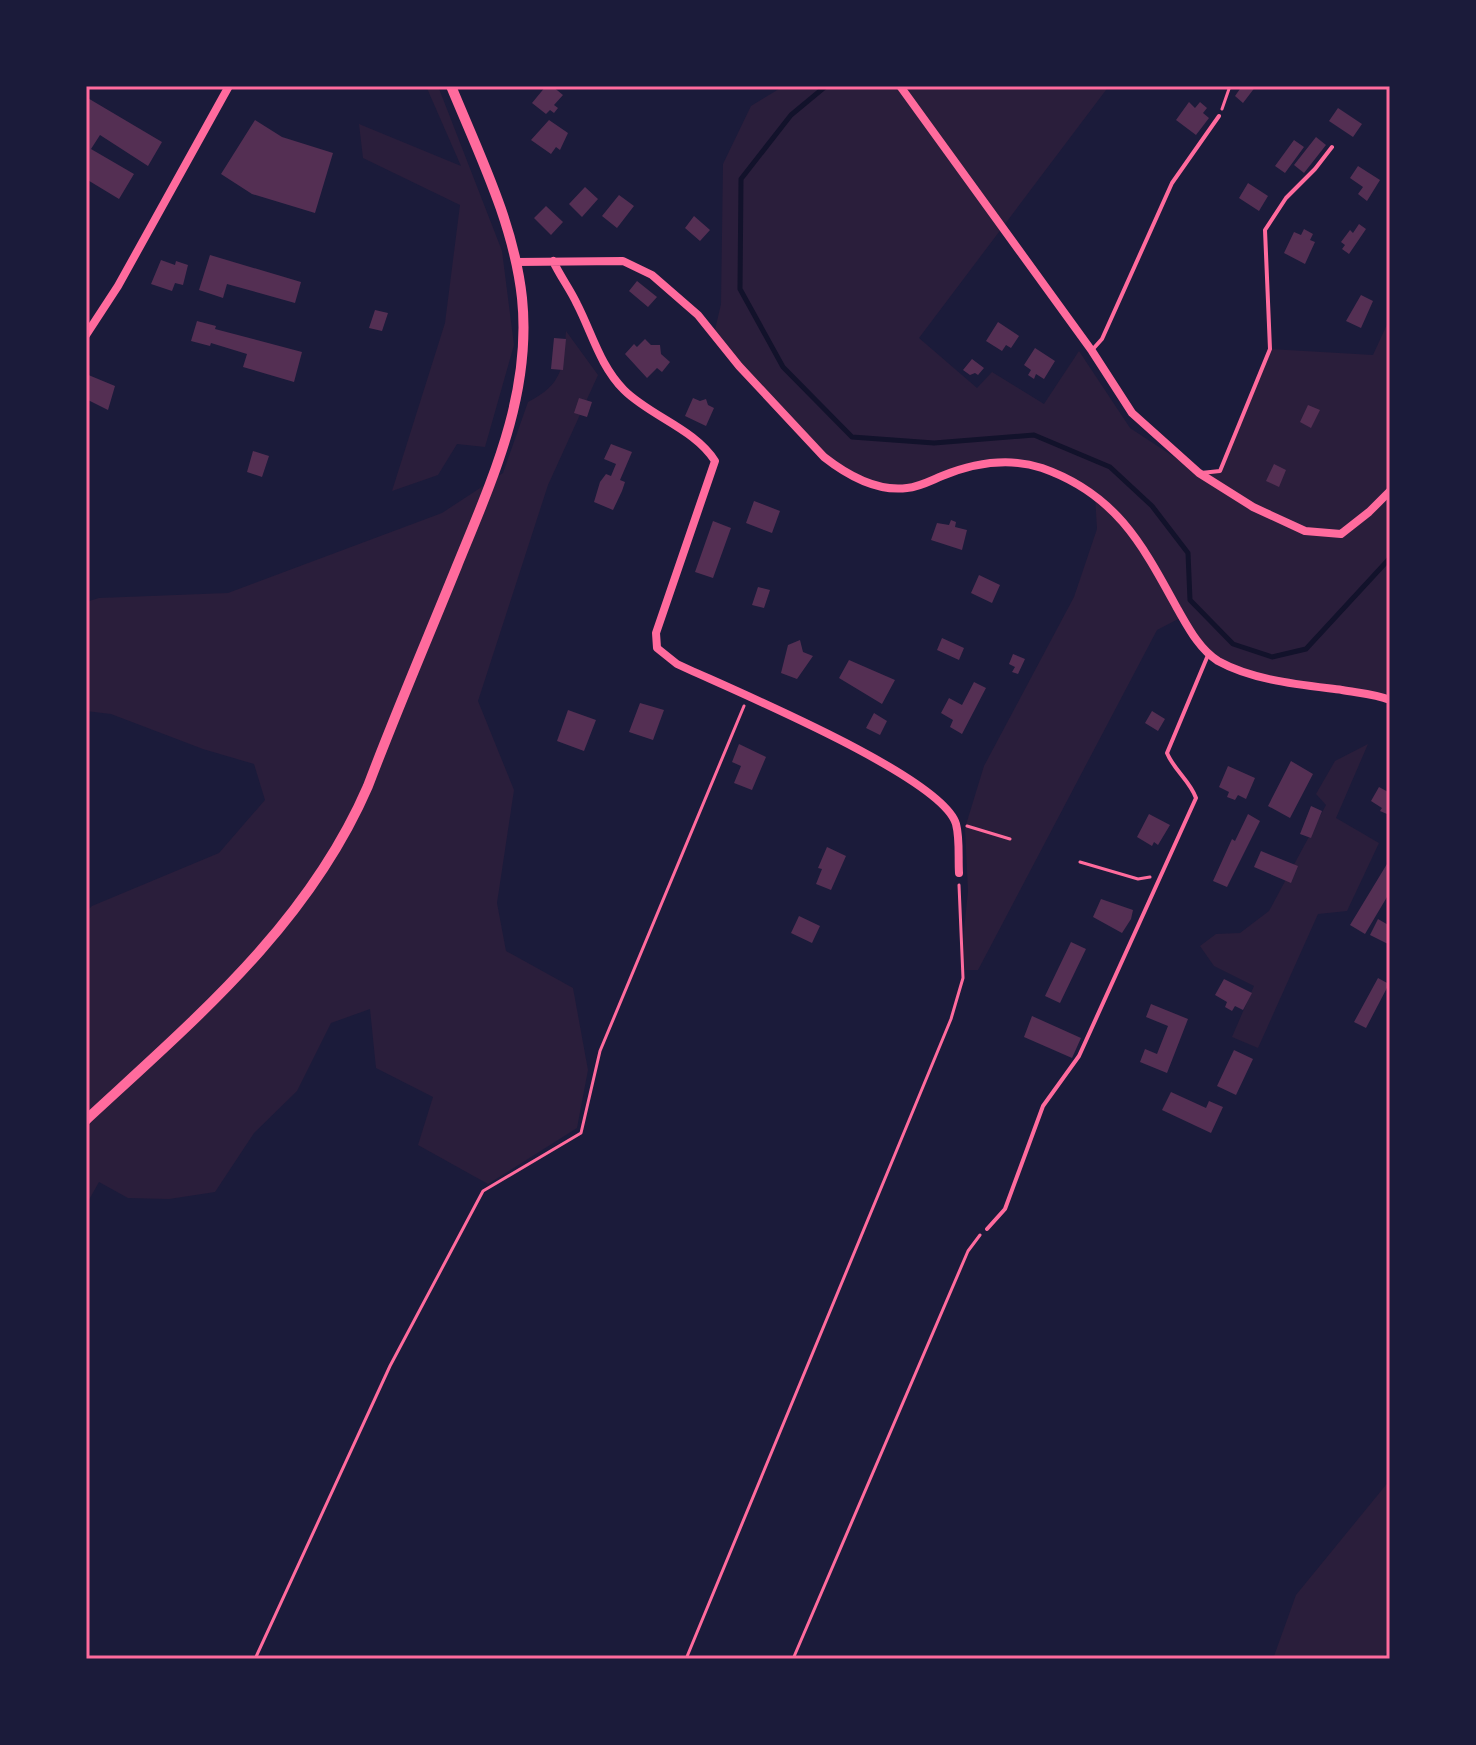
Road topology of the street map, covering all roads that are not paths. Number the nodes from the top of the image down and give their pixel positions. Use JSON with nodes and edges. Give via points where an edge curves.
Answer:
{"nodes":[{"id":1,"x":229,"y":86,"type":"edge"},
{"id":2,"x":451,"y":86,"type":"edge"},
{"id":3,"x":900,"y":86,"type":"edge"},
{"id":4,"x":1219,"y":116,"type":"road end"},
{"id":5,"x":1332,"y":147,"type":"dead end"},
{"id":6,"x":553,"y":261,"type":"junction"},
{"id":7,"x":516,"y":262,"type":"junction"},
{"id":8,"x":86,"y":335,"type":"edge"},
{"id":9,"x":1092,"y":351,"type":"junction"},
{"id":10,"x":1199,"y":473,"type":"junction"},
{"id":11,"x":1390,"y":491,"type":"edge"},
{"id":12,"x":1209,"y":653,"type":"junction"},
{"id":13,"x":1390,"y":700,"type":"edge"},
{"id":14,"x":959,"y":873,"type":"road end"},
{"id":15,"x":86,"y":1120,"type":"edge"},
{"id":16,"x":987,"y":1229,"type":"road end"}],
"edges":[{"from":1,"to":8,"type":"street"},
{"from":2,"to":7,"type":"street"},
{"from":3,"to":9,"type":"street"},
{"from":4,"to":9,"type":"lane","via":[[1172,183]]},
{"from":5,"to":10,"type":"lane","via":[[1265,230],[1270,349],[1220,471]]},
{"from":6,"to":7,"type":"street"},
{"from":6,"to":12,"type":"street","via":[[623,261],[652,275],[698,315],[824,457],[873,485],[914,487],[987,462],[1008,461],[1040,467],[1078,484],[1112,508],[1141,542],[1196,640]]},
{"from":6,"to":14,"type":"street","via":[[578,304],[595,349],[623,389],[706,447],[715,461],[656,633],[657,648],[677,664],[842,739],[928,791],[956,822]]},
{"from":7,"to":15,"type":"street","via":[[523,350],[506,440],[344,838],[262,952]]},
{"from":9,"to":10,"type":"street","via":[[1132,413]]},
{"from":10,"to":11,"type":"street","via":[[1305,531],[1341,534]]},
{"from":12,"to":13,"type":"street","via":[[1252,674]]},
{"from":12,"to":16,"type":"lane","via":[[1167,753],[1196,798],[1079,1056],[1043,1106],[1005,1209]]}]}
